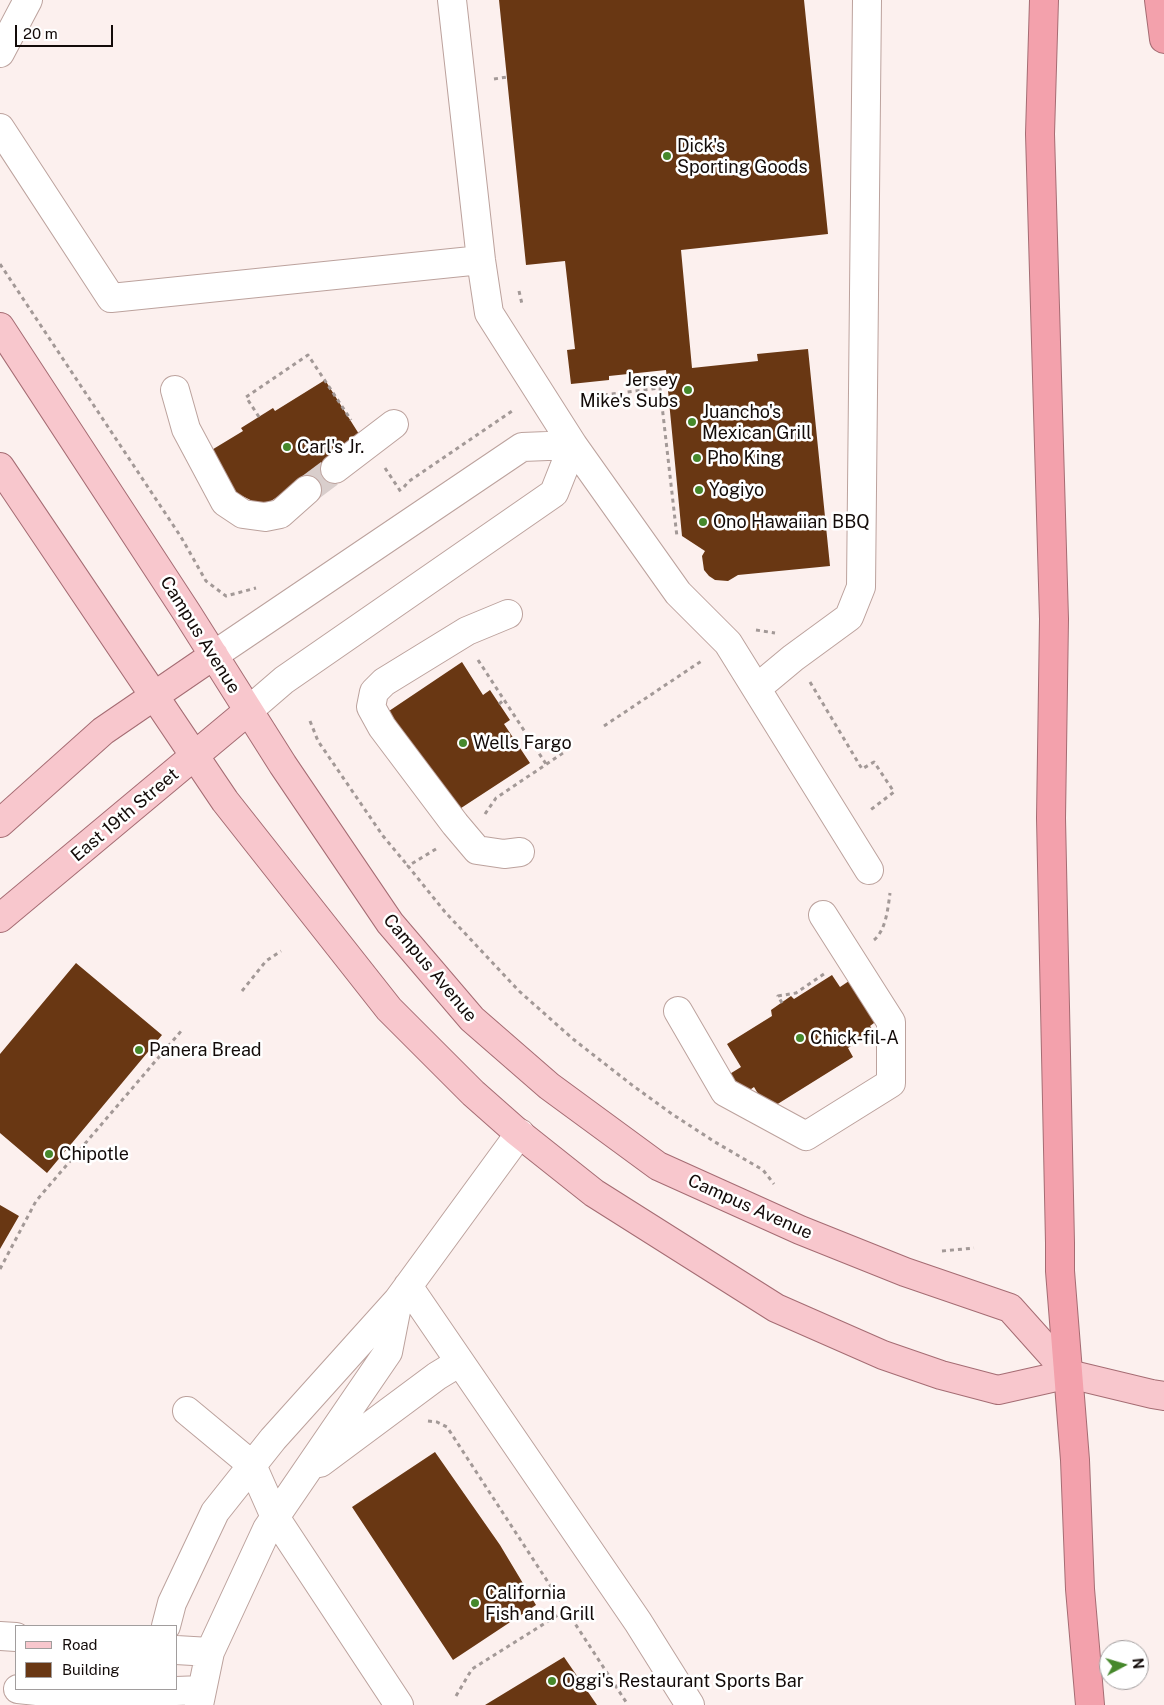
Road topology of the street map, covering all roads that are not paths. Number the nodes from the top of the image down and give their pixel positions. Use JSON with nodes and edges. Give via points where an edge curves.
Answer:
{"nodes":[{"id":1,"x":28,"y":0,"type":"edge"},
{"id":2,"x":452,"y":0,"type":"edge"},
{"id":3,"x":867,"y":0,"type":"edge"},
{"id":4,"x":1044,"y":0,"type":"edge"},
{"id":5,"x":1160,"y":0,"type":"edge"},
{"id":6,"x":1164,"y":39,"type":"edge"},
{"id":7,"x":0,"y":53,"type":"edge"},
{"id":8,"x":0,"y":128,"type":"edge"},
{"id":9,"x":481,"y":260,"type":"junction"},
{"id":10,"x":0,"y":327,"type":"edge"},
{"id":11,"x":176,"y":390,"type":"dead end"},
{"id":12,"x":394,"y":424,"type":"dead end"},
{"id":13,"x":573,"y":445,"type":"junction"},
{"id":14,"x":0,"y":467,"type":"edge"},
{"id":15,"x":336,"y":469,"type":"tunnel mouth"},
{"id":16,"x":307,"y":490,"type":"tunnel mouth"},
{"id":17,"x":508,"y":614,"type":"dead end"},
{"id":18,"x":214,"y":654,"type":"junction"},
{"id":19,"x":757,"y":688,"type":"junction"},
{"id":20,"x":153,"y":696,"type":"junction"},
{"id":21,"x":248,"y":710,"type":"junction"},
{"id":22,"x":194,"y":756,"type":"junction"},
{"id":23,"x":0,"y":823,"type":"edge"},
{"id":24,"x":520,"y":852,"type":"dead end"},
{"id":25,"x":869,"y":870,"type":"dead end"},
{"id":26,"x":823,"y":915,"type":"dead end"},
{"id":27,"x":0,"y":918,"type":"edge"},
{"id":28,"x":678,"y":1011,"type":"dead end"},
{"id":29,"x":520,"y":1133,"type":"junction"},
{"id":30,"x":403,"y":1293,"type":"junction"},
{"id":31,"x":460,"y":1362,"type":"junction"},
{"id":32,"x":1069,"y":1374,"type":"junction"},
{"id":33,"x":1164,"y":1396,"type":"edge"},
{"id":34,"x":187,"y":1411,"type":"dead end"},
{"id":35,"x":252,"y":1465,"type":"junction"},
{"id":36,"x":303,"y":1476,"type":"junction"},
{"id":37,"x":275,"y":1517,"type":"junction"},
{"id":38,"x":166,"y":1625,"type":"edge"},
{"id":39,"x":0,"y":1636,"type":"edge"},
{"id":40,"x":15,"y":1638,"type":"edge"},
{"id":41,"x":178,"y":1650,"type":"edge"},
{"id":42,"x":210,"y":1652,"type":"junction"},
{"id":43,"x":0,"y":1687,"type":"edge"},
{"id":44,"x":15,"y":1689,"type":"edge"},
{"id":45,"x":26,"y":1690,"type":"edge"},
{"id":46,"x":160,"y":1695,"type":"edge"},
{"id":47,"x":201,"y":1697,"type":"edge"},
{"id":48,"x":399,"y":1705,"type":"edge"},
{"id":49,"x":690,"y":1705,"type":"edge"},
{"id":50,"x":1090,"y":1705,"type":"edge"}],
"edges":[{"from":1,"to":7,"type":"lane"},
{"from":2,"to":9,"type":"lane"},
{"from":3,"to":19,"type":"lane","via":[[861,587],[849,617]]},
{"from":4,"to":32,"type":"highway","via":[[1040,134],[1054,619],[1051,828],[1060,1271]]},
{"from":5,"to":6,"type":"highway"},
{"from":8,"to":9,"type":"lane","via":[[112,298]]},
{"from":9,"to":13,"type":"lane","via":[[489,313]]},
{"from":10,"to":18,"type":"main road","name":"Campus Avenue"},
{"from":11,"to":16,"type":"lane","via":[[186,429],[225,502],[244,514],[265,517],[280,514]]},
{"from":12,"to":15,"type":"lane"},
{"from":13,"to":18,"type":"lane","via":[[522,447]]},
{"from":13,"to":19,"type":"lane","via":[[678,594],[728,643]]},
{"from":13,"to":21,"type":"lane","via":[[554,493],[284,680]]},
{"from":14,"to":20,"type":"main road"},
{"from":17,"to":24,"type":"lane","via":[[467,632],[384,682],[374,692],[371,707],[382,727],[477,850],[504,854]]},
{"from":18,"to":20,"type":"main road"},
{"from":18,"to":21,"type":"main road","name":"Campus Avenue"},
{"from":19,"to":25,"type":"lane"},
{"from":20,"to":22,"type":"main road"},
{"from":20,"to":23,"type":"main road","via":[[103,731]]},
{"from":21,"to":22,"type":"main road","name":"East 19th Street"},
{"from":21,"to":32,"type":"main road","name":"Campus Avenue","via":[[390,923],[472,1020],[549,1086],[658,1166],[896,1269],[1010,1308]]},
{"from":22,"to":27,"type":"main road","name":"East 19th Street"},
{"from":22,"to":29,"type":"main road","via":[[225,801],[389,1009],[473,1093]]},
{"from":26,"to":28,"type":"lane","via":[[891,1022],[891,1082],[806,1136],[724,1092]]},
{"from":29,"to":30,"type":"lane"},
{"from":29,"to":32,"type":"main road","via":[[594,1193],[619,1209],[776,1308],[838,1336],[941,1375],[998,1390]]},
{"from":30,"to":31,"type":"lane"},
{"from":30,"to":35,"type":"lane"},
{"from":30,"to":36,"type":"lane","via":[[388,1352]]},
{"from":31,"to":36,"type":"lane"},
{"from":31,"to":49,"type":"lane","via":[[638,1622]]},
{"from":32,"to":33,"type":"main road"},
{"from":32,"to":50,"type":"highway","via":[[1080,1589]]},
{"from":34,"to":35,"type":"lane"},
{"from":35,"to":37,"type":"lane"},
{"from":35,"to":38,"type":"lane","via":[[214,1512],[172,1603]]},
{"from":36,"to":37,"type":"lane"},
{"from":37,"to":42,"type":"lane"},
{"from":37,"to":48,"type":"lane"},
{"from":39,"to":40,"type":"lane"},
{"from":41,"to":42,"type":"lane"},
{"from":42,"to":47,"type":"lane"},
{"from":43,"to":44,"type":"lane"},
{"from":45,"to":46,"type":"lane","via":[[73,1695]]},
{"from":46,"to":47,"type":"lane"}]}
